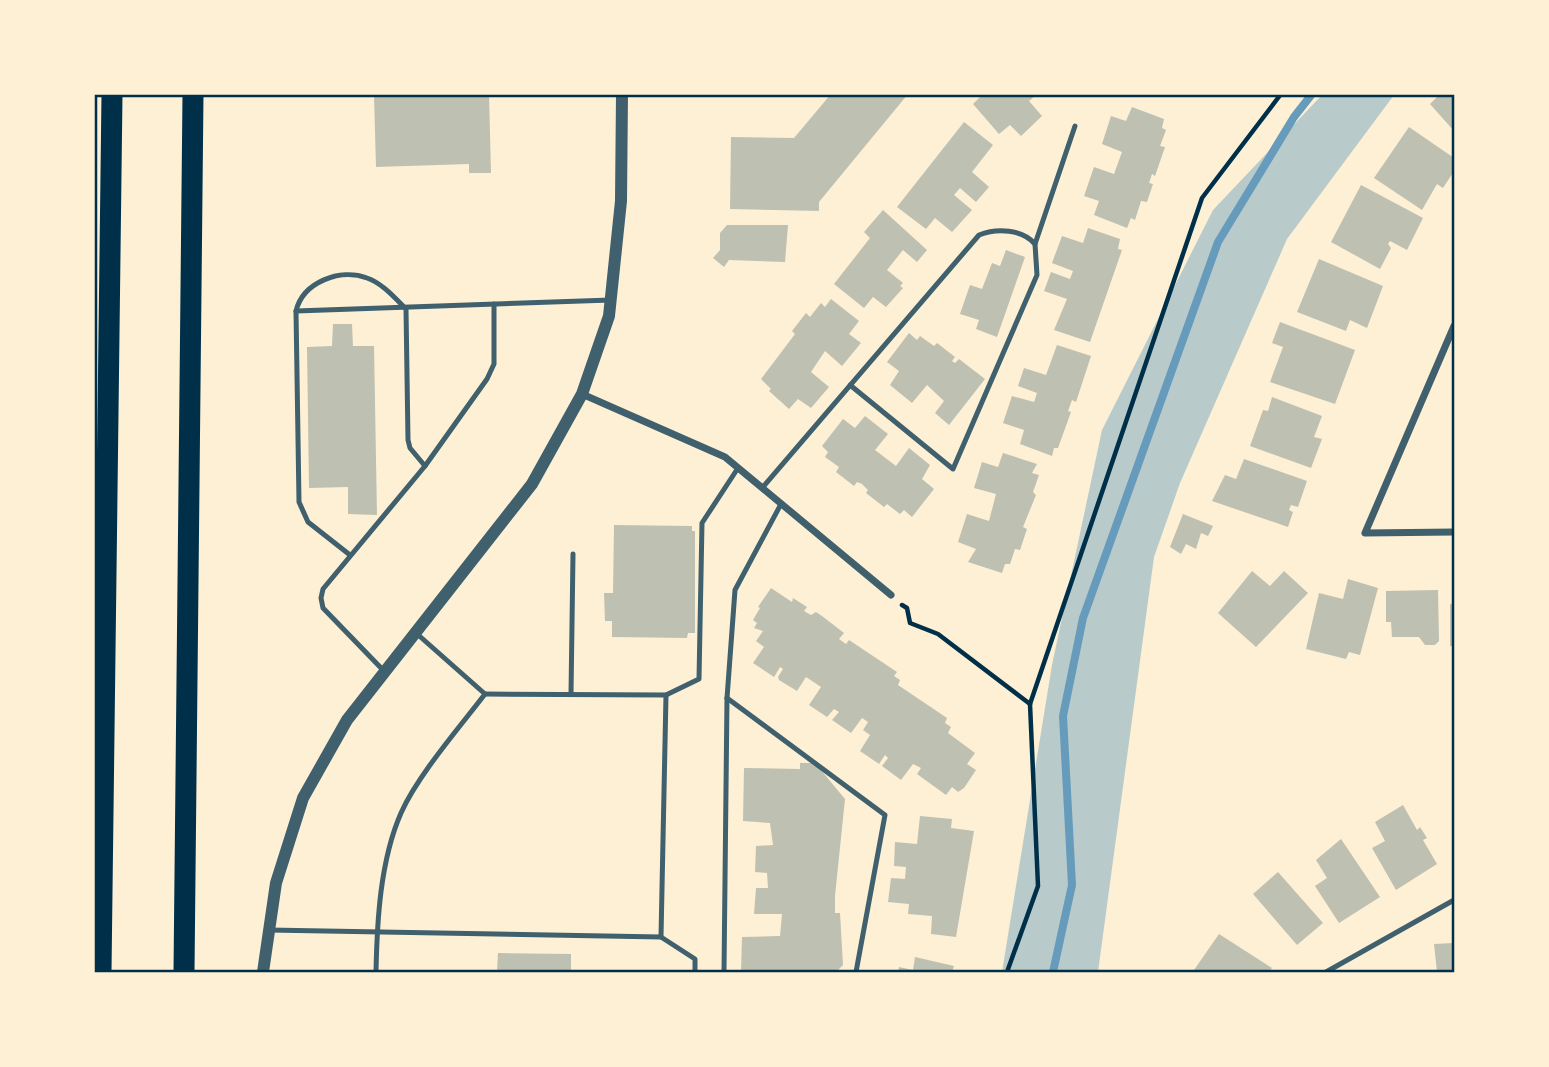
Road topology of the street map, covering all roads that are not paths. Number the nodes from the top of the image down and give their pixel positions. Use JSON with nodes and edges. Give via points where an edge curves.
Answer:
{"nodes":[{"id":1,"x":113,"y":94,"type":"edge"},
{"id":2,"x":193,"y":94,"type":"edge"},
{"id":3,"x":622,"y":94,"type":"edge"},
{"id":4,"x":1075,"y":126,"type":"dead end"},
{"id":5,"x":1035,"y":244,"type":"junction"},
{"id":6,"x":611,"y":300,"type":"junction"},
{"id":7,"x":494,"y":304,"type":"junction"},
{"id":8,"x":406,"y":309,"type":"junction"},
{"id":9,"x":296,"y":311,"type":"junction"},
{"id":10,"x":1454,"y":326,"type":"edge"},
{"id":11,"x":850,"y":385,"type":"junction"},
{"id":12,"x":582,"y":394,"type":"junction"},
{"id":13,"x":425,"y":466,"type":"junction"},
{"id":14,"x":738,"y":468,"type":"junction"},
{"id":15,"x":762,"y":488,"type":"junction"},
{"id":16,"x":781,"y":504,"type":"junction"},
{"id":17,"x":1454,"y":532,"type":"edge"},
{"id":18,"x":573,"y":554,"type":"dead end"},
{"id":19,"x":350,"y":555,"type":"junction"},
{"id":20,"x":891,"y":595,"type":"road end"},
{"id":21,"x":414,"y":631,"type":"junction"},
{"id":22,"x":383,"y":670,"type":"junction"},
{"id":23,"x":485,"y":694,"type":"junction"},
{"id":24,"x":571,"y":694,"type":"junction"},
{"id":25,"x":666,"y":695,"type":"junction"},
{"id":26,"x":727,"y":698,"type":"junction"},
{"id":27,"x":1454,"y":900,"type":"edge"},
{"id":28,"x":268,"y":930,"type":"junction"},
{"id":29,"x":376,"y":933,"type":"junction"},
{"id":30,"x":661,"y":937,"type":"junction"},
{"id":31,"x":102,"y":972,"type":"edge"},
{"id":32,"x":184,"y":972,"type":"edge"},
{"id":33,"x":263,"y":972,"type":"edge"},
{"id":34,"x":376,"y":972,"type":"edge"},
{"id":35,"x":695,"y":972,"type":"edge"},
{"id":36,"x":724,"y":972,"type":"edge"},
{"id":37,"x":856,"y":972,"type":"edge"},
{"id":38,"x":1326,"y":972,"type":"edge"}],
"edges":[{"from":1,"to":31,"type":"highway"},
{"from":2,"to":32,"type":"highway"},
{"from":3,"to":6,"type":"street","via":[[621,201]]},
{"from":4,"to":5,"type":"lane"},
{"from":5,"to":11,"type":"lane","via":[[1008,231],[979,235]]},
{"from":5,"to":11,"type":"lane","via":[[1037,275],[953,469]]},
{"from":6,"to":7,"type":"lane"},
{"from":6,"to":12,"type":"street"},
{"from":7,"to":8,"type":"lane"},
{"from":7,"to":13,"type":"lane","via":[[494,364]]},
{"from":8,"to":9,"type":"lane"},
{"from":8,"to":9,"type":"lane","via":[[380,285],[353,275],[325,279],[308,291]]},
{"from":8,"to":13,"type":"lane","via":[[408,440]]},
{"from":9,"to":19,"type":"lane","via":[[299,502],[309,522]]},
{"from":10,"to":17,"type":"street","via":[[1365,533]]},
{"from":11,"to":15,"type":"lane"},
{"from":12,"to":14,"type":"street","via":[[725,457]]},
{"from":12,"to":21,"type":"street","via":[[532,484]]},
{"from":13,"to":19,"type":"lane"},
{"from":14,"to":15,"type":"street"},
{"from":14,"to":25,"type":"lane","via":[[702,523],[699,679]]},
{"from":15,"to":16,"type":"street"},
{"from":16,"to":20,"type":"street"},
{"from":16,"to":26,"type":"lane","via":[[735,590]]},
{"from":18,"to":24,"type":"lane"},
{"from":19,"to":22,"type":"lane","via":[[323,589],[323,608]]},
{"from":21,"to":22,"type":"street"},
{"from":21,"to":23,"type":"lane"},
{"from":22,"to":28,"type":"street","via":[[347,720],[303,798],[276,883]]},
{"from":23,"to":24,"type":"lane"},
{"from":23,"to":29,"type":"lane","via":[[401,813],[388,857]]},
{"from":24,"to":25,"type":"lane"},
{"from":25,"to":30,"type":"lane"},
{"from":26,"to":36,"type":"lane"},
{"from":26,"to":37,"type":"lane","via":[[886,815]]},
{"from":27,"to":38,"type":"lane"},
{"from":28,"to":29,"type":"lane"},
{"from":28,"to":33,"type":"street"},
{"from":29,"to":30,"type":"lane"},
{"from":29,"to":34,"type":"lane"},
{"from":30,"to":35,"type":"lane","via":[[695,959]]}]}
